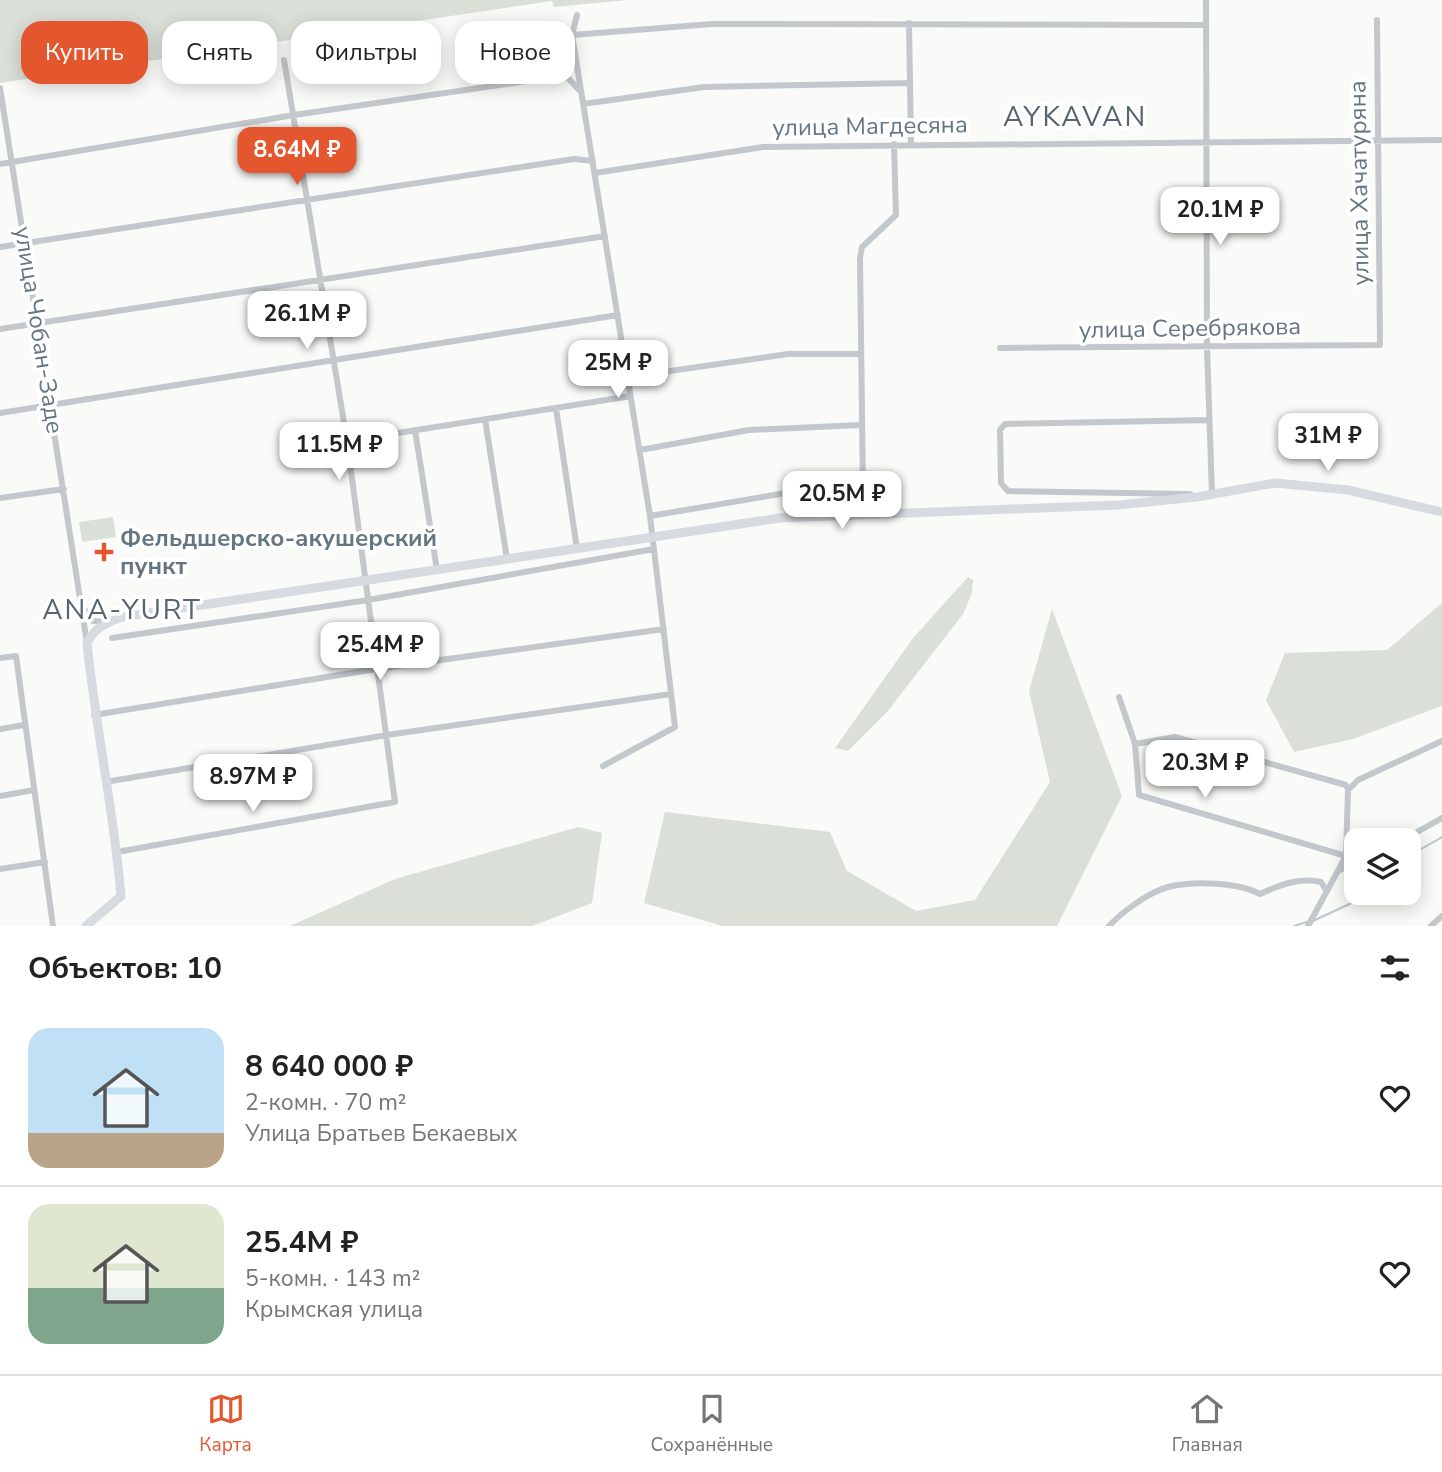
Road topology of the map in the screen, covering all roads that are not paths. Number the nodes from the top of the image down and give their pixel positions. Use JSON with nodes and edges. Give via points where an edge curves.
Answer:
{"nodes":[{"id":1,"x":1206,"y":0,"type":"edge"},
{"id":2,"x":577,"y":15,"type":"dead end"},
{"id":3,"x":1377,"y":20,"type":"dead end"},
{"id":4,"x":575,"y":23,"type":"edge"},
{"id":5,"x":909,"y":23,"type":"junction"},
{"id":6,"x":1206,"y":24,"type":"junction"},
{"id":7,"x":575,"y":35,"type":"edge"},
{"id":8,"x":575,"y":54,"type":"edge"},
{"id":9,"x":284,"y":60,"type":"dead end"},
{"id":10,"x":910,"y":83,"type":"junction"},
{"id":11,"x":0,"y":88,"type":"edge"},
{"id":12,"x":581,"y":92,"type":"junction"},
{"id":13,"x":583,"y":104,"type":"junction"},
{"id":14,"x":294,"y":116,"type":"junction"},
{"id":15,"x":1442,"y":140,"type":"edge"},
{"id":16,"x":1378,"y":141,"type":"junction"},
{"id":17,"x":911,"y":143,"type":"junction"},
{"id":18,"x":894,"y":144,"type":"junction"},
{"id":19,"x":1206,"y":144,"type":"junction"},
{"id":20,"x":593,"y":161,"type":"junction"},
{"id":21,"x":13,"y":162,"type":"junction"},
{"id":22,"x":0,"y":164,"type":"edge"},
{"id":23,"x":595,"y":173,"type":"junction"},
{"id":24,"x":307,"y":199,"type":"junction"},
{"id":25,"x":605,"y":236,"type":"junction"},
{"id":26,"x":26,"y":243,"type":"junction"},
{"id":27,"x":0,"y":247,"type":"edge"},
{"id":28,"x":320,"y":280,"type":"junction"},
{"id":29,"x":618,"y":315,"type":"junction"},
{"id":30,"x":37,"y":323,"type":"junction"},
{"id":31,"x":0,"y":329,"type":"edge"},
{"id":32,"x":1380,"y":345,"type":"joint"},
{"id":33,"x":1000,"y":348,"type":"dead end"},
{"id":34,"x":1207,"y":348,"type":"junction"},
{"id":35,"x":861,"y":354,"type":"junction"},
{"id":36,"x":333,"y":360,"type":"junction"},
{"id":37,"x":628,"y":377,"type":"junction"},
{"id":38,"x":631,"y":396,"type":"junction"},
{"id":39,"x":49,"y":406,"type":"junction"},
{"id":40,"x":556,"y":408,"type":"junction"},
{"id":41,"x":0,"y":413,"type":"edge"},
{"id":42,"x":485,"y":419,"type":"junction"},
{"id":43,"x":1209,"y":420,"type":"junction"},
{"id":44,"x":861,"y":425,"type":"junction"},
{"id":45,"x":415,"y":430,"type":"junction"},
{"id":46,"x":347,"y":441,"type":"junction"},
{"id":47,"x":640,"y":450,"type":"junction"},
{"id":48,"x":64,"y":489,"type":"junction"},
{"id":49,"x":1212,"y":494,"type":"junction"},
{"id":50,"x":0,"y":498,"type":"edge"},
{"id":51,"x":1442,"y":512,"type":"edge"},
{"id":52,"x":650,"y":516,"type":"junction"},
{"id":53,"x":653,"y":537,"type":"junction"},
{"id":54,"x":577,"y":549,"type":"junction"},
{"id":55,"x":654,"y":550,"type":"junction"},
{"id":56,"x":507,"y":559,"type":"junction"},
{"id":57,"x":437,"y":570,"type":"junction"},
{"id":58,"x":366,"y":581,"type":"junction"},
{"id":59,"x":368,"y":600,"type":"junction"},
{"id":60,"x":81,"y":603,"type":"junction"},
{"id":61,"x":108,"y":622,"type":"junction"},
{"id":62,"x":664,"y":629,"type":"junction"},
{"id":63,"x":112,"y":638,"type":"dead end"},
{"id":64,"x":89,"y":641,"type":"junction"},
{"id":65,"x":0,"y":658,"type":"edge"},
{"id":66,"x":376,"y":669,"type":"junction"},
{"id":67,"x":671,"y":694,"type":"junction"},
{"id":68,"x":1119,"y":697,"type":"dead end"},
{"id":69,"x":94,"y":715,"type":"junction"},
{"id":70,"x":24,"y":725,"type":"junction"},
{"id":71,"x":0,"y":729,"type":"edge"},
{"id":72,"x":387,"y":735,"type":"junction"},
{"id":73,"x":1442,"y":741,"type":"edge"},
{"id":74,"x":1135,"y":744,"type":"junction"},
{"id":75,"x":603,"y":766,"type":"dead end"},
{"id":76,"x":104,"y":782,"type":"junction"},
{"id":77,"x":34,"y":790,"type":"junction"},
{"id":78,"x":1348,"y":790,"type":"junction"},
{"id":79,"x":0,"y":796,"type":"edge"},
{"id":80,"x":1442,"y":818,"type":"edge"},
{"id":81,"x":1347,"y":828,"type":"edge"},
{"id":82,"x":1421,"y":830,"type":"edge"},
{"id":83,"x":117,"y":852,"type":"junction"},
{"id":84,"x":1344,"y":855,"type":"edge"},
{"id":85,"x":1344,"y":861,"type":"edge"},
{"id":86,"x":45,"y":862,"type":"junction"},
{"id":87,"x":1344,"y":868,"type":"edge"},
{"id":88,"x":0,"y":869,"type":"edge"},
{"id":89,"x":1340,"y":870,"type":"junction"},
{"id":90,"x":1326,"y":890,"type":"junction"},
{"id":91,"x":1442,"y":916,"type":"edge"},
{"id":92,"x":53,"y":926,"type":"edge"},
{"id":93,"x":87,"y":926,"type":"edge"},
{"id":94,"x":1109,"y":926,"type":"edge"},
{"id":95,"x":1308,"y":926,"type":"edge"},
{"id":96,"x":1431,"y":926,"type":"edge"}],
"edges":[{"from":1,"to":6,"type":"street"},
{"from":2,"to":4,"type":"street"},
{"from":3,"to":16,"type":"street","name":"улица Хачатуряна"},
{"from":5,"to":6,"type":"street"},
{"from":5,"to":7,"type":"street","via":[[668,25]]},
{"from":5,"to":10,"type":"street"},
{"from":6,"to":19,"type":"street"},
{"from":8,"to":12,"type":"street"},
{"from":9,"to":14,"type":"street"},
{"from":10,"to":13,"type":"street","via":[[705,87]]},
{"from":10,"to":17,"type":"street"},
{"from":11,"to":21,"type":"street","name":"улица Чобан-Заде"},
{"from":12,"to":13,"type":"street"},
{"from":12,"to":14,"type":"street","via":[[561,76]]},
{"from":13,"to":20,"type":"street"},
{"from":14,"to":21,"type":"street"},
{"from":14,"to":24,"type":"street"},
{"from":15,"to":16,"type":"street","name":"улица Магдесяна"},
{"from":16,"to":19,"type":"street","name":"улица Магдесяна"},
{"from":16,"to":32,"type":"street","name":"улица Хачатуряна"},
{"from":17,"to":18,"type":"street","name":"улица Магдесяна"},
{"from":17,"to":19,"type":"street","name":"улица Магдесяна"},
{"from":18,"to":23,"type":"street","name":"улица Магдесяна","via":[[762,147]]},
{"from":18,"to":35,"type":"street","via":[[896,215],[862,247],[860,258]]},
{"from":19,"to":34,"type":"street"},
{"from":20,"to":23,"type":"street"},
{"from":20,"to":24,"type":"street","via":[[574,159]]},
{"from":21,"to":22,"type":"street"},
{"from":21,"to":26,"type":"street","name":"улица Чобан-Заде"},
{"from":23,"to":25,"type":"street"},
{"from":24,"to":26,"type":"street"},
{"from":24,"to":28,"type":"street"},
{"from":25,"to":28,"type":"street"},
{"from":25,"to":29,"type":"street"},
{"from":26,"to":27,"type":"street"},
{"from":26,"to":30,"type":"street","name":"улица Чобан-Заде"},
{"from":28,"to":30,"type":"street"},
{"from":28,"to":36,"type":"street"},
{"from":29,"to":36,"type":"street"},
{"from":29,"to":37,"type":"street"},
{"from":30,"to":31,"type":"street"},
{"from":30,"to":39,"type":"street","name":"улица Чобан-Заде"},
{"from":32,"to":34,"type":"street","name":"улица Серебрякова"},
{"from":33,"to":34,"type":"street","name":"улица Серебрякова"},
{"from":34,"to":43,"type":"street"},
{"from":35,"to":37,"type":"street","via":[[788,354]]},
{"from":35,"to":44,"type":"street"},
{"from":36,"to":39,"type":"street"},
{"from":36,"to":46,"type":"street"},
{"from":37,"to":38,"type":"street"},
{"from":38,"to":40,"type":"street"},
{"from":38,"to":47,"type":"street"},
{"from":39,"to":41,"type":"street"},
{"from":39,"to":48,"type":"street","name":"улица Чобан-Заде"},
{"from":40,"to":42,"type":"street"},
{"from":40,"to":54,"type":"street"},
{"from":42,"to":45,"type":"street"},
{"from":42,"to":56,"type":"street"},
{"from":43,"to":49,"type":"street"},
{"from":43,"to":49,"type":"street","via":[[1005,424],[1000,430],[1001,483],[1008,491]]},
{"from":44,"to":47,"type":"street","via":[[749,430]]},
{"from":44,"to":52,"type":"street","via":[[863,492],[779,494]]},
{"from":45,"to":46,"type":"street"},
{"from":45,"to":57,"type":"street"},
{"from":46,"to":58,"type":"street"},
{"from":47,"to":52,"type":"street"},
{"from":48,"to":50,"type":"street"},
{"from":48,"to":60,"type":"street","name":"улица Чобан-Заде"},
{"from":49,"to":51,"type":"main road","via":[[1275,483],[1305,485]]},
{"from":49,"to":53,"type":"main road","via":[[1118,505],[780,518]]},
{"from":52,"to":53,"type":"street"},
{"from":53,"to":54,"type":"main road"},
{"from":53,"to":55,"type":"street"},
{"from":54,"to":56,"type":"main road"},
{"from":55,"to":59,"type":"street"},
{"from":55,"to":62,"type":"street"},
{"from":56,"to":57,"type":"main road"},
{"from":57,"to":58,"type":"main road"},
{"from":58,"to":59,"type":"street"},
{"from":58,"to":61,"type":"main road"},
{"from":59,"to":63,"type":"street"},
{"from":59,"to":66,"type":"street"},
{"from":60,"to":61,"type":"street","via":[[93,621]]},
{"from":60,"to":64,"type":"street","name":"улица Чобан-Заде"},
{"from":61,"to":64,"type":"main road"},
{"from":62,"to":66,"type":"street"},
{"from":62,"to":67,"type":"street"},
{"from":64,"to":69,"type":"main road"},
{"from":65,"to":70,"type":"street","via":[[16,656]]},
{"from":66,"to":69,"type":"street"},
{"from":66,"to":72,"type":"street"},
{"from":67,"to":72,"type":"street"},
{"from":67,"to":75,"type":"street","via":[[675,727]]},
{"from":68,"to":74,"type":"street"},
{"from":69,"to":76,"type":"main road"},
{"from":70,"to":71,"type":"street"},
{"from":70,"to":77,"type":"street"},
{"from":72,"to":76,"type":"street"},
{"from":72,"to":83,"type":"street","via":[[395,802]]},
{"from":73,"to":78,"type":"street","via":[[1357,780]]},
{"from":74,"to":78,"type":"street","via":[[1175,737],[1346,785]]},
{"from":74,"to":84,"type":"street","via":[[1139,795]]},
{"from":76,"to":83,"type":"main road"},
{"from":77,"to":79,"type":"street"},
{"from":77,"to":86,"type":"street"},
{"from":78,"to":81,"type":"street"},
{"from":80,"to":82,"type":"street"},
{"from":83,"to":93,"type":"main road","via":[[121,896]]},
{"from":85,"to":89,"type":"street"},
{"from":86,"to":88,"type":"street"},
{"from":86,"to":92,"type":"street"},
{"from":87,"to":89,"type":"street"},
{"from":89,"to":90,"type":"street"},
{"from":90,"to":94,"type":"street","via":[[1321,882],[1312,880],[1260,894],[1240,886],[1168,887]]},
{"from":90,"to":95,"type":"street"},
{"from":91,"to":96,"type":"street"}]}
